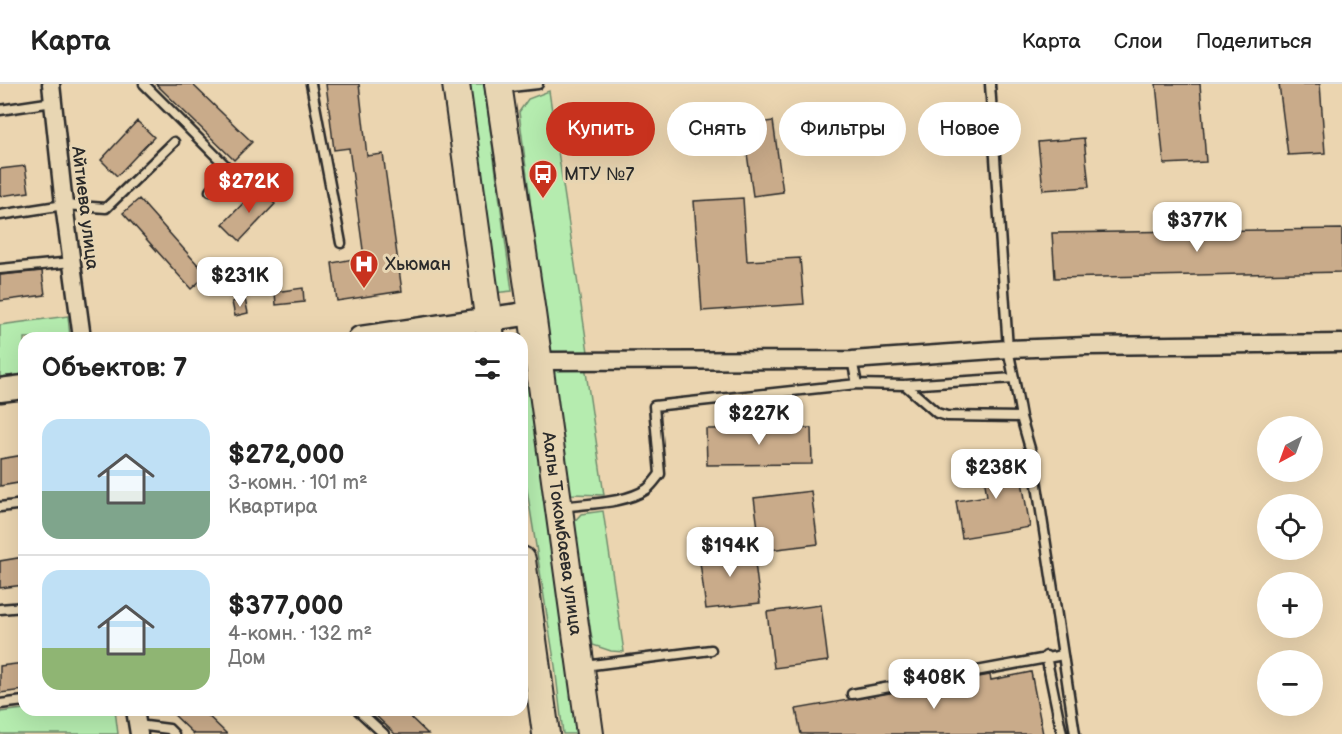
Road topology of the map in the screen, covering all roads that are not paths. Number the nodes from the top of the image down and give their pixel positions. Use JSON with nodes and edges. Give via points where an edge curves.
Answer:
{"nodes":[{"id":1,"x":51,"y":84,"type":"edge"},
{"id":2,"x":144,"y":84,"type":"edge"},
{"id":3,"x":311,"y":84,"type":"edge"},
{"id":4,"x":456,"y":84,"type":"edge"},
{"id":5,"x":538,"y":84,"type":"edge"},
{"id":6,"x":990,"y":84,"type":"edge"},
{"id":7,"x":498,"y":86,"type":"edge"},
{"id":8,"x":53,"y":102,"type":"junction"},
{"id":9,"x":0,"y":110,"type":"edge"},
{"id":10,"x":174,"y":142,"type":"dead end"},
{"id":11,"x":210,"y":191,"type":"dead end"},
{"id":12,"x":64,"y":205,"type":"junction"},
{"id":13,"x":0,"y":215,"type":"edge"},
{"id":14,"x":341,"y":243,"type":"dead end"},
{"id":15,"x":72,"y":262,"type":"junction"},
{"id":16,"x":0,"y":269,"type":"edge"},
{"id":17,"x":532,"y":313,"type":"junction"},
{"id":18,"x":490,"y":328,"type":"edge"},
{"id":19,"x":81,"y":332,"type":"edge"},
{"id":20,"x":438,"y":332,"type":"edge"},
{"id":21,"x":1342,"y":343,"type":"edge"},
{"id":22,"x":1008,"y":349,"type":"junction"},
{"id":23,"x":852,"y":360,"type":"junction"},
{"id":24,"x":538,"y":361,"type":"junction"},
{"id":25,"x":1014,"y":378,"type":"junction"},
{"id":26,"x":857,"y":384,"type":"junction"},
{"id":27,"x":905,"y":385,"type":"junction"},
{"id":28,"x":18,"y":388,"type":"edge"},
{"id":29,"x":0,"y":390,"type":"edge"},
{"id":30,"x":1020,"y":417,"type":"junction"},
{"id":31,"x":18,"y":505,"type":"edge"},
{"id":32,"x":0,"y":507,"type":"edge"},
{"id":33,"x":559,"y":507,"type":"junction"},
{"id":34,"x":528,"y":604,"type":"edge"},
{"id":35,"x":18,"y":608,"type":"edge"},
{"id":36,"x":0,"y":609,"type":"edge"},
{"id":37,"x":711,"y":650,"type":"dead end"},
{"id":38,"x":1063,"y":655,"type":"junction"},
{"id":39,"x":1046,"y":656,"type":"junction"},
{"id":40,"x":580,"y":667,"type":"junction"},
{"id":41,"x":852,"y":694,"type":"dead end"},
{"id":42,"x":18,"y":702,"type":"edge"},
{"id":43,"x":0,"y":704,"type":"edge"},
{"id":44,"x":364,"y":716,"type":"edge"},
{"id":45,"x":137,"y":723,"type":"edge"},
{"id":46,"x":174,"y":734,"type":"edge"},
{"id":47,"x":384,"y":734,"type":"edge"},
{"id":48,"x":546,"y":734,"type":"edge"},
{"id":49,"x":590,"y":734,"type":"edge"},
{"id":50,"x":1062,"y":734,"type":"edge"},
{"id":51,"x":1075,"y":734,"type":"edge"}],
"edges":[{"from":1,"to":8,"type":"street","name":"Айтиева улица"},
{"from":2,"to":11,"type":"lane","via":[[228,168]]},
{"from":3,"to":14,"type":"lane"},
{"from":4,"to":18,"type":"main road"},
{"from":5,"to":7,"type":"lane"},
{"from":6,"to":22,"type":"lane"},
{"from":7,"to":17,"type":"main road","name":"Аалы Токомбаева улица"},
{"from":8,"to":9,"type":"lane"},
{"from":8,"to":12,"type":"street","name":"Айтиева улица"},
{"from":10,"to":12,"type":"lane","via":[[106,208]]},
{"from":12,"to":13,"type":"lane"},
{"from":12,"to":15,"type":"street","name":"Айтиева улица"},
{"from":15,"to":16,"type":"lane"},
{"from":15,"to":19,"type":"street","name":"Айтиева улица"},
{"from":17,"to":18,"type":"main road"},
{"from":17,"to":24,"type":"main road","name":"Аалы Токомбаева улица"},
{"from":18,"to":20,"type":"main road"},
{"from":21,"to":22,"type":"street"},
{"from":22,"to":23,"type":"street"},
{"from":22,"to":25,"type":"lane"},
{"from":23,"to":24,"type":"street"},
{"from":23,"to":26,"type":"lane"},
{"from":24,"to":33,"type":"main road","name":"Аалы Токомбаева улица"},
{"from":25,"to":27,"type":"lane"},
{"from":25,"to":30,"type":"lane"},
{"from":26,"to":27,"type":"lane"},
{"from":26,"to":33,"type":"lane","via":[[654,406],[660,474],[649,488],[609,501]]},
{"from":27,"to":30,"type":"lane","via":[[947,417]]},
{"from":28,"to":29,"type":"main road"},
{"from":30,"to":38,"type":"lane","via":[[1033,459]]},
{"from":31,"to":32,"type":"lane"},
{"from":33,"to":40,"type":"main road","name":"Аалы Токомбаева улица"},
{"from":34,"to":48,"type":"main road"},
{"from":35,"to":36,"type":"lane"},
{"from":37,"to":40,"type":"lane"},
{"from":38,"to":39,"type":"lane"},
{"from":38,"to":51,"type":"lane"},
{"from":39,"to":41,"type":"lane"},
{"from":39,"to":50,"type":"lane"},
{"from":40,"to":49,"type":"main road","name":"Аалы Токомбаева улица"},
{"from":42,"to":43,"type":"lane"},
{"from":44,"to":47,"type":"lane"},
{"from":45,"to":46,"type":"lane","via":[[169,729]]}]}
